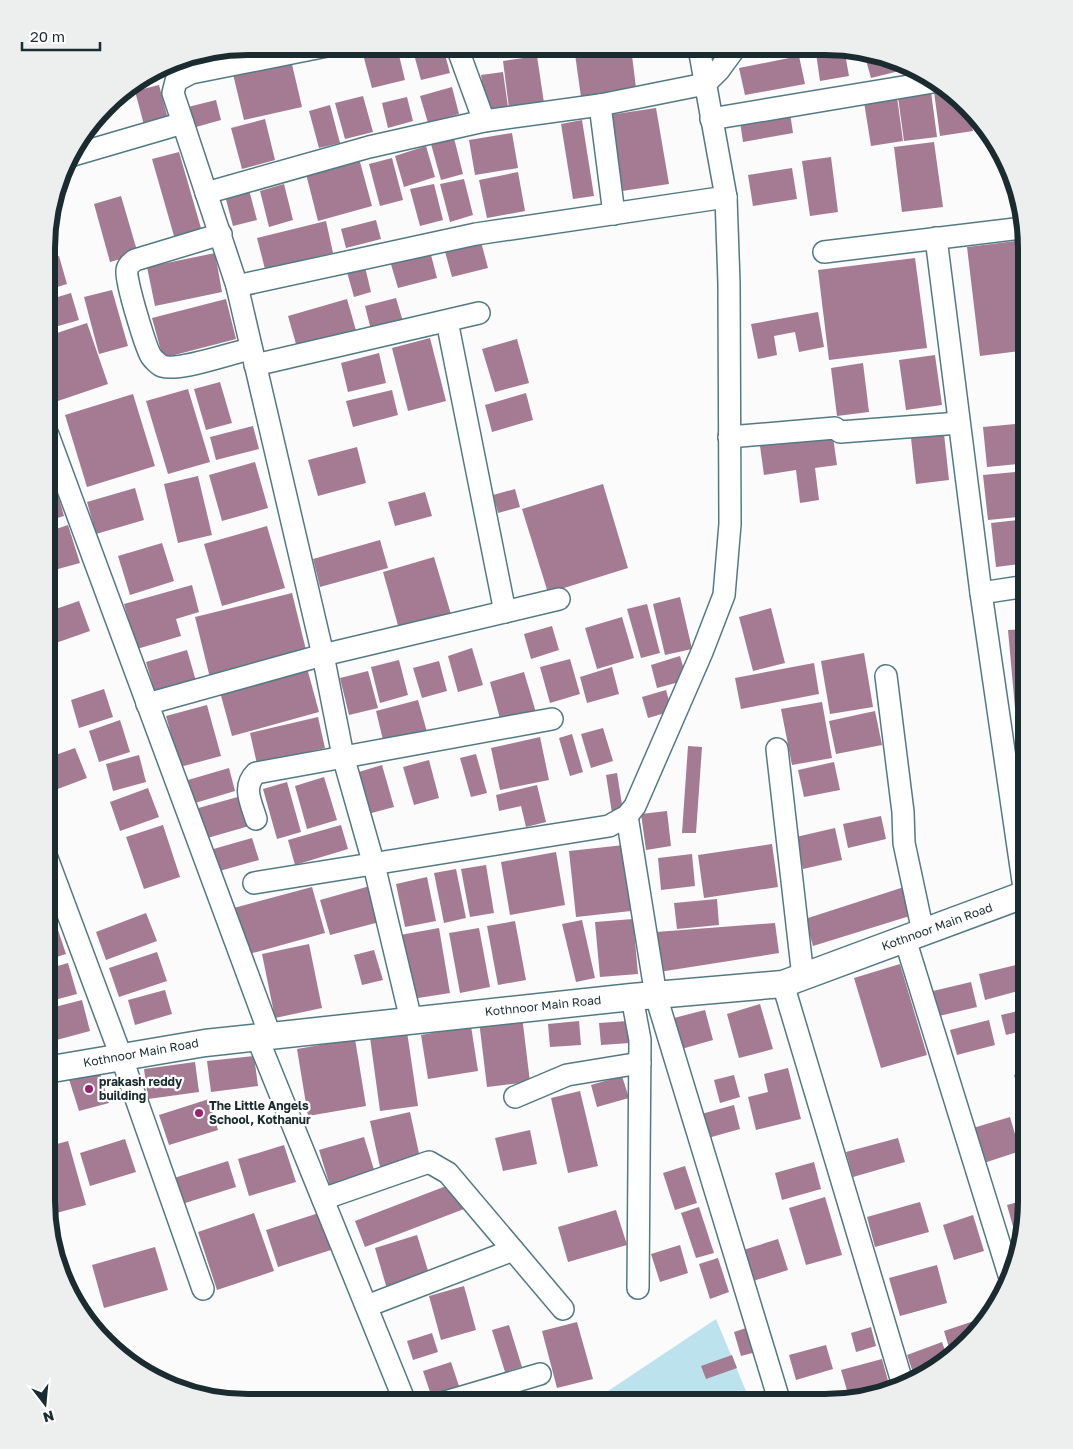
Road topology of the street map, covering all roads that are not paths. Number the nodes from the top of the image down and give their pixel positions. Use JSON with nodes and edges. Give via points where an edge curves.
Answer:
{"nodes":[{"id":1,"x":262,"y":55,"type":"edge"},
{"id":2,"x":460,"y":55,"type":"edge"},
{"id":3,"x":702,"y":55,"type":"edge"},
{"id":4,"x":729,"y":55,"type":"edge"},
{"id":5,"x":189,"y":65,"type":"edge"},
{"id":6,"x":712,"y":77,"type":"junction"},
{"id":7,"x":927,"y":84,"type":"edge"},
{"id":8,"x":600,"y":105,"type":"junction"},
{"id":9,"x":711,"y":118,"type":"junction"},
{"id":10,"x":484,"y":121,"type":"junction"},
{"id":11,"x":183,"y":124,"type":"junction"},
{"id":12,"x":80,"y":153,"type":"edge"},
{"id":13,"x":206,"y":193,"type":"junction"},
{"id":14,"x":726,"y":197,"type":"junction"},
{"id":15,"x":614,"y":214,"type":"junction"},
{"id":16,"x":1017,"y":229,"type":"edge"},
{"id":17,"x":221,"y":234,"type":"junction"},
{"id":18,"x":936,"y":238,"type":"junction"},
{"id":19,"x":824,"y":252,"type":"dead end"},
{"id":20,"x":237,"y":286,"type":"junction"},
{"id":21,"x":479,"y":313,"type":"dead end"},
{"id":22,"x":447,"y":321,"type":"junction"},
{"id":23,"x":253,"y":358,"type":"junction"},
{"id":24,"x":959,"y":423,"type":"junction"},
{"id":25,"x":729,"y":437,"type":"junction"},
{"id":26,"x":55,"y":454,"type":"edge"},
{"id":27,"x":1018,"y":587,"type":"edge"},
{"id":28,"x":981,"y":593,"type":"junction"},
{"id":29,"x":559,"y":600,"type":"dead end"},
{"id":30,"x":505,"y":612,"type":"junction"},
{"id":31,"x":323,"y":655,"type":"junction"},
{"id":32,"x":886,"y":676,"type":"dead end"},
{"id":33,"x":148,"y":704,"type":"junction"},
{"id":34,"x":552,"y":719,"type":"dead end"},
{"id":35,"x":777,"y":749,"type":"dead end"},
{"id":36,"x":343,"y":756,"type":"junction"},
{"id":37,"x":627,"y":816,"type":"junction"},
{"id":38,"x":256,"y":819,"type":"dead end"},
{"id":39,"x":1018,"y":843,"type":"edge"},
{"id":40,"x":374,"y":865,"type":"junction"},
{"id":41,"x":55,"y":879,"type":"edge"},
{"id":42,"x":254,"y":883,"type":"dead end"},
{"id":43,"x":1018,"y":900,"type":"edge"},
{"id":44,"x":914,"y":936,"type":"junction"},
{"id":45,"x":793,"y":980,"type":"junction"},
{"id":46,"x":644,"y":997,"type":"junction"},
{"id":47,"x":411,"y":1020,"type":"junction"},
{"id":48,"x":263,"y":1036,"type":"junction"},
{"id":49,"x":121,"y":1056,"type":"junction"},
{"id":50,"x":640,"y":1063,"type":"junction"},
{"id":51,"x":55,"y":1068,"type":"edge"},
{"id":52,"x":515,"y":1097,"type":"dead end"},
{"id":53,"x":323,"y":1199,"type":"junction"},
{"id":54,"x":513,"y":1250,"type":"junction"},
{"id":55,"x":1007,"y":1266,"type":"edge"},
{"id":56,"x":638,"y":1288,"type":"dead end"},
{"id":57,"x":203,"y":1289,"type":"dead end"},
{"id":58,"x":367,"y":1306,"type":"junction"},
{"id":59,"x":563,"y":1309,"type":"dead end"},
{"id":60,"x":540,"y":1374,"type":"dead end"},
{"id":61,"x":900,"y":1378,"type":"edge"},
{"id":62,"x":402,"y":1394,"type":"edge"},
{"id":63,"x":472,"y":1394,"type":"edge"},
{"id":64,"x":777,"y":1394,"type":"edge"}],
"edges":[{"from":1,"to":5,"type":"street"},
{"from":2,"to":10,"type":"street"},
{"from":3,"to":6,"type":"street"},
{"from":4,"to":6,"type":"street"},
{"from":5,"to":11,"type":"street","via":[[176,81],[173,93]]},
{"from":6,"to":8,"type":"street"},
{"from":6,"to":9,"type":"street"},
{"from":7,"to":9,"type":"street"},
{"from":8,"to":10,"type":"street"},
{"from":8,"to":15,"type":"street"},
{"from":9,"to":14,"type":"street"},
{"from":10,"to":13,"type":"street","via":[[369,146]]},
{"from":11,"to":12,"type":"street"},
{"from":11,"to":13,"type":"street"},
{"from":13,"to":17,"type":"street"},
{"from":14,"to":15,"type":"street"},
{"from":14,"to":25,"type":"street"},
{"from":15,"to":20,"type":"street","via":[[476,234]]},
{"from":16,"to":18,"type":"street"},
{"from":17,"to":20,"type":"street"},
{"from":17,"to":23,"type":"street","via":[[135,260],[126,272],[133,302],[150,355],[161,366],[179,368],[229,353]]},
{"from":18,"to":19,"type":"street"},
{"from":18,"to":24,"type":"street"},
{"from":20,"to":23,"type":"street"},
{"from":21,"to":22,"type":"street"},
{"from":22,"to":23,"type":"street"},
{"from":22,"to":30,"type":"street"},
{"from":23,"to":31,"type":"street"},
{"from":24,"to":25,"type":"street","via":[[840,432],[835,428]]},
{"from":24,"to":28,"type":"street"},
{"from":25,"to":37,"type":"street","via":[[730,524],[724,595],[635,806]]},
{"from":26,"to":33,"type":"street"},
{"from":27,"to":28,"type":"street"},
{"from":28,"to":39,"type":"street"},
{"from":29,"to":30,"type":"street"},
{"from":30,"to":31,"type":"street"},
{"from":31,"to":33,"type":"street"},
{"from":31,"to":36,"type":"street"},
{"from":32,"to":44,"type":"street"},
{"from":33,"to":48,"type":"street"},
{"from":34,"to":36,"type":"street"},
{"from":35,"to":45,"type":"street"},
{"from":36,"to":38,"type":"street","via":[[256,773],[248,781],[247,789]]},
{"from":36,"to":40,"type":"street"},
{"from":37,"to":40,"type":"street","via":[[609,826]]},
{"from":37,"to":46,"type":"street"},
{"from":40,"to":42,"type":"street"},
{"from":40,"to":47,"type":"street"},
{"from":41,"to":49,"type":"street"},
{"from":43,"to":44,"type":"street","name":"Kothnoor Main Road"},
{"from":44,"to":45,"type":"street","name":"Kothnoor Main Road"},
{"from":44,"to":55,"type":"street"},
{"from":45,"to":46,"type":"street","name":"Kothnoor Main Road"},
{"from":45,"to":61,"type":"street"},
{"from":46,"to":47,"type":"street","name":"Kothnoor Main Road"},
{"from":46,"to":50,"type":"street"},
{"from":46,"to":64,"type":"street"},
{"from":47,"to":48,"type":"street","name":"Kothnoor Main Road"},
{"from":48,"to":49,"type":"street","name":"Kothnoor Main Road"},
{"from":48,"to":53,"type":"street"},
{"from":49,"to":51,"type":"street","name":"Kothnoor Main Road"},
{"from":49,"to":57,"type":"street"},
{"from":50,"to":52,"type":"street","via":[[567,1075]]},
{"from":50,"to":56,"type":"street"},
{"from":53,"to":54,"type":"street","via":[[429,1162],[448,1173]]},
{"from":53,"to":58,"type":"street"},
{"from":54,"to":58,"type":"street"},
{"from":54,"to":59,"type":"street"},
{"from":58,"to":62,"type":"street"},
{"from":60,"to":63,"type":"street"}]}
